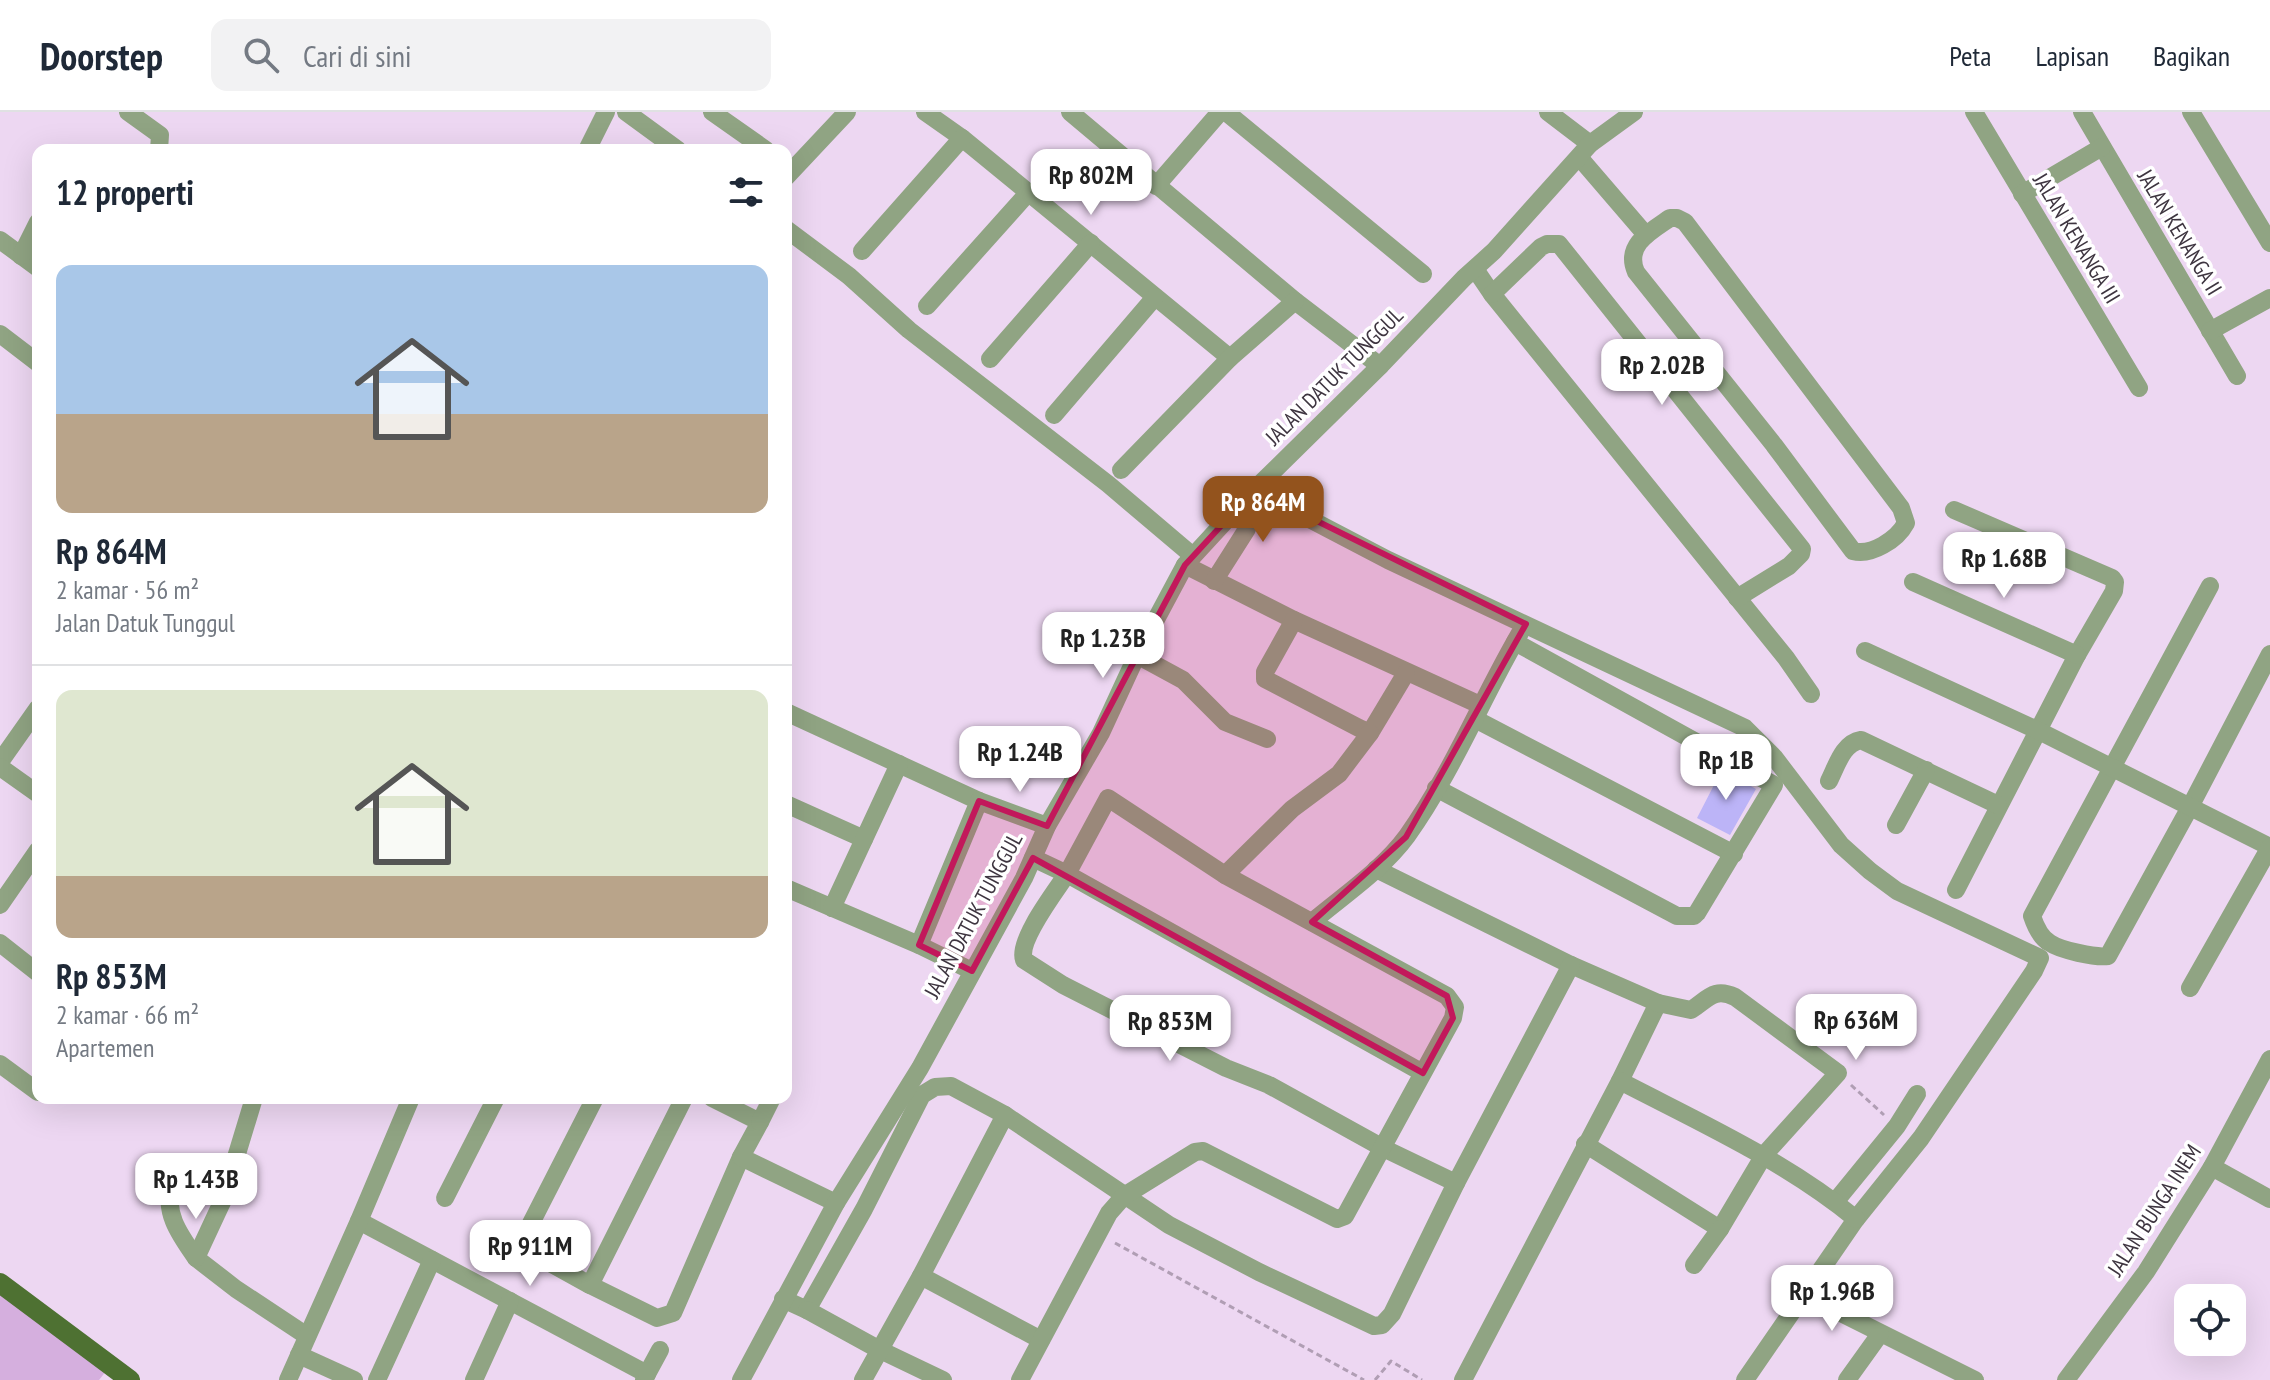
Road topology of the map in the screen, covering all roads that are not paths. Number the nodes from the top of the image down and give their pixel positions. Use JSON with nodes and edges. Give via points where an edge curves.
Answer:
{"nodes":[{"id":1,"x":128,"y":112,"type":"edge"},
{"id":2,"x":606,"y":112,"type":"edge"},
{"id":3,"x":626,"y":112,"type":"edge"},
{"id":4,"x":712,"y":112,"type":"edge"},
{"id":5,"x":847,"y":112,"type":"edge"},
{"id":6,"x":925,"y":112,"type":"edge"},
{"id":7,"x":1070,"y":112,"type":"edge"},
{"id":8,"x":1220,"y":112,"type":"edge"},
{"id":9,"x":1226,"y":112,"type":"edge"},
{"id":10,"x":1548,"y":112,"type":"edge"},
{"id":11,"x":1634,"y":112,"type":"edge"},
{"id":12,"x":1974,"y":112,"type":"edge"},
{"id":13,"x":2082,"y":112,"type":"edge"},
{"id":14,"x":2191,"y":112,"type":"edge"},
{"id":15,"x":962,"y":138,"type":"junction"},
{"id":16,"x":159,"y":144,"type":"edge"},
{"id":17,"x":590,"y":144,"type":"edge"},
{"id":18,"x":670,"y":144,"type":"edge"},
{"id":19,"x":757,"y":144,"type":"edge"},
{"id":20,"x":2102,"y":147,"type":"junction"},
{"id":21,"x":1585,"y":151,"type":"junction"},
{"id":22,"x":792,"y":167,"type":"edge"},
{"id":23,"x":1156,"y":186,"type":"junction"},
{"id":24,"x":1028,"y":193,"type":"junction"},
{"id":25,"x":2022,"y":194,"type":"junction"},
{"id":26,"x":792,"y":233,"type":"edge"},
{"id":27,"x":32,"y":234,"type":"edge"},
{"id":28,"x":1646,"y":235,"type":"junction"},
{"id":29,"x":0,"y":240,"type":"edge"},
{"id":30,"x":1091,"y":243,"type":"junction"},
{"id":31,"x":2270,"y":243,"type":"edge"},
{"id":32,"x":862,"y":251,"type":"dead end"},
{"id":33,"x":21,"y":256,"type":"junction"},
{"id":34,"x":32,"y":264,"type":"edge"},
{"id":35,"x":1475,"y":269,"type":"junction"},
{"id":36,"x":1423,"y":274,"type":"dead end"},
{"id":37,"x":1492,"y":294,"type":"junction"},
{"id":38,"x":1155,"y":297,"type":"junction"},
{"id":39,"x":2270,"y":298,"type":"edge"},
{"id":40,"x":1295,"y":301,"type":"junction"},
{"id":41,"x":927,"y":306,"type":"dead end"},
{"id":42,"x":2210,"y":331,"type":"junction"},
{"id":43,"x":0,"y":334,"type":"edge"},
{"id":44,"x":32,"y":358,"type":"edge"},
{"id":45,"x":1230,"y":358,"type":"junction"},
{"id":46,"x":990,"y":359,"type":"dead end"},
{"id":47,"x":1380,"y":366,"type":"junction"},
{"id":48,"x":2237,"y":376,"type":"dead end"},
{"id":49,"x":2139,"y":388,"type":"dead end"},
{"id":50,"x":1054,"y":415,"type":"dead end"},
{"id":51,"x":1121,"y":470,"type":"dead end"},
{"id":52,"x":1254,"y":490,"type":"junction"},
{"id":53,"x":1954,"y":510,"type":"dead end"},
{"id":54,"x":1232,"y":514,"type":"junction"},
{"id":55,"x":1189,"y":561,"type":"junction"},
{"id":56,"x":1214,"y":581,"type":"junction"},
{"id":57,"x":1913,"y":582,"type":"dead end"},
{"id":58,"x":2210,"y":586,"type":"dead end"},
{"id":59,"x":1737,"y":598,"type":"junction"},
{"id":60,"x":1294,"y":620,"type":"junction"},
{"id":61,"x":1526,"y":624,"type":"junction"},
{"id":62,"x":1515,"y":642,"type":"junction"},
{"id":63,"x":1865,"y":651,"type":"dead end"},
{"id":64,"x":2270,"y":654,"type":"edge"},
{"id":65,"x":1137,"y":655,"type":"junction"},
{"id":66,"x":2077,"y":655,"type":"junction"},
{"id":67,"x":1406,"y":673,"type":"junction"},
{"id":68,"x":1811,"y":694,"type":"dead end"},
{"id":69,"x":1478,"y":712,"type":"junction"},
{"id":70,"x":792,"y":715,"type":"edge"},
{"id":71,"x":32,"y":717,"type":"edge"},
{"id":72,"x":2037,"y":730,"type":"junction"},
{"id":73,"x":1370,"y":733,"type":"junction"},
{"id":74,"x":1267,"y":739,"type":"dead end"},
{"id":75,"x":899,"y":764,"type":"junction"},
{"id":76,"x":0,"y":765,"type":"edge"},
{"id":77,"x":2113,"y":769,"type":"junction"},
{"id":78,"x":1926,"y":770,"type":"junction"},
{"id":79,"x":1829,"y":781,"type":"dead end"},
{"id":80,"x":1436,"y":788,"type":"junction"},
{"id":81,"x":32,"y":789,"type":"edge"},
{"id":82,"x":979,"y":801,"type":"junction"},
{"id":83,"x":1998,"y":805,"type":"junction"},
{"id":84,"x":792,"y":807,"type":"edge"},
{"id":85,"x":2190,"y":807,"type":"junction"},
{"id":86,"x":1896,"y":825,"type":"dead end"},
{"id":87,"x":1047,"y":826,"type":"junction"},
{"id":88,"x":864,"y":839,"type":"junction"},
{"id":89,"x":2270,"y":847,"type":"edge"},
{"id":90,"x":1734,"y":854,"type":"junction"},
{"id":91,"x":1033,"y":858,"type":"junction"},
{"id":92,"x":32,"y":859,"type":"edge"},
{"id":93,"x":1376,"y":869,"type":"junction"},
{"id":94,"x":1067,"y":874,"type":"junction"},
{"id":95,"x":1225,"y":875,"type":"junction"},
{"id":96,"x":1956,"y":890,"type":"dead end"},
{"id":97,"x":792,"y":891,"type":"edge"},
{"id":98,"x":0,"y":905,"type":"edge"},
{"id":99,"x":832,"y":908,"type":"junction"},
{"id":100,"x":1312,"y":922,"type":"junction"},
{"id":101,"x":0,"y":943,"type":"edge"},
{"id":102,"x":919,"y":945,"type":"junction"},
{"id":103,"x":2045,"y":950,"type":"junction"},
{"id":104,"x":1571,"y":965,"type":"junction"},
{"id":105,"x":32,"y":968,"type":"edge"},
{"id":106,"x":972,"y":971,"type":"junction"},
{"id":107,"x":2190,"y":988,"type":"dead end"},
{"id":108,"x":1658,"y":1003,"type":"junction"},
{"id":109,"x":2270,"y":1059,"type":"edge"},
{"id":110,"x":0,"y":1064,"type":"edge"},
{"id":111,"x":1423,"y":1073,"type":"junction"},
{"id":112,"x":1620,"y":1081,"type":"junction"},
{"id":113,"x":32,"y":1088,"type":"edge"},
{"id":114,"x":1917,"y":1094,"type":"dead end"},
{"id":115,"x":2262,"y":1097,"type":"edge"},
{"id":116,"x":252,"y":1104,"type":"edge"},
{"id":117,"x":408,"y":1104,"type":"edge"},
{"id":118,"x":493,"y":1104,"type":"edge"},
{"id":119,"x":592,"y":1104,"type":"edge"},
{"id":120,"x":681,"y":1104,"type":"edge"},
{"id":121,"x":724,"y":1104,"type":"edge"},
{"id":122,"x":769,"y":1104,"type":"edge"},
{"id":123,"x":1005,"y":1115,"type":"junction"},
{"id":124,"x":760,"y":1122,"type":"junction"},
{"id":125,"x":1585,"y":1144,"type":"junction"},
{"id":126,"x":1383,"y":1148,"type":"junction"},
{"id":127,"x":1764,"y":1155,"type":"junction"},
{"id":128,"x":741,"y":1157,"type":"junction"},
{"id":129,"x":2212,"y":1167,"type":"junction"},
{"id":130,"x":172,"y":1182,"type":"dead end"},
{"id":131,"x":1456,"y":1183,"type":"junction"},
{"id":132,"x":1124,"y":1196,"type":"junction"},
{"id":133,"x":445,"y":1198,"type":"dead end"},
{"id":134,"x":2270,"y":1199,"type":"edge"},
{"id":135,"x":1835,"y":1202,"type":"junction"},
{"id":136,"x":836,"y":1203,"type":"junction"},
{"id":137,"x":1856,"y":1219,"type":"junction"},
{"id":138,"x":359,"y":1221,"type":"junction"},
{"id":139,"x":1720,"y":1229,"type":"junction"},
{"id":140,"x":196,"y":1258,"type":"junction"},
{"id":141,"x":432,"y":1260,"type":"junction"},
{"id":142,"x":1694,"y":1265,"type":"dead end"},
{"id":143,"x":921,"y":1276,"type":"junction"},
{"id":144,"x":0,"y":1283,"type":"edge"},
{"id":145,"x":590,"y":1285,"type":"junction"},
{"id":146,"x":1803,"y":1294,"type":"junction"},
{"id":147,"x":783,"y":1299,"type":"junction"},
{"id":148,"x":510,"y":1301,"type":"junction"},
{"id":149,"x":807,"y":1310,"type":"junction"},
{"id":150,"x":1880,"y":1334,"type":"junction"},
{"id":151,"x":307,"y":1336,"type":"junction"},
{"id":152,"x":1041,"y":1340,"type":"junction"},
{"id":153,"x":878,"y":1349,"type":"junction"},
{"id":154,"x":660,"y":1350,"type":"dead end"},
{"id":155,"x":299,"y":1355,"type":"junction"},
{"id":156,"x":1946,"y":1374,"type":"edge"},
{"id":157,"x":646,"y":1377,"type":"edge"},
{"id":158,"x":130,"y":1380,"type":"edge"},
{"id":159,"x":288,"y":1380,"type":"edge"},
{"id":160,"x":354,"y":1380,"type":"edge"},
{"id":161,"x":377,"y":1380,"type":"edge"},
{"id":162,"x":474,"y":1380,"type":"edge"},
{"id":163,"x":741,"y":1380,"type":"edge"},
{"id":164,"x":863,"y":1380,"type":"edge"},
{"id":165,"x":943,"y":1380,"type":"edge"},
{"id":166,"x":1020,"y":1380,"type":"edge"},
{"id":167,"x":1463,"y":1380,"type":"edge"},
{"id":168,"x":1745,"y":1380,"type":"edge"},
{"id":169,"x":1847,"y":1380,"type":"edge"},
{"id":170,"x":1975,"y":1380,"type":"edge"},
{"id":171,"x":2066,"y":1380,"type":"edge"}],
"edges":[{"from":1,"to":16,"type":"street","via":[[160,135]]},
{"from":2,"to":17,"type":"street"},
{"from":3,"to":18,"type":"street"},
{"from":4,"to":19,"type":"street"},
{"from":5,"to":22,"type":"street"},
{"from":6,"to":15,"type":"street"},
{"from":7,"to":23,"type":"street"},
{"from":8,"to":23,"type":"street"},
{"from":9,"to":36,"type":"street"},
{"from":10,"to":21,"type":"street"},
{"from":11,"to":21,"type":"street","name":"JALAN DATUK TUNGGUL"},
{"from":12,"to":25,"type":"street","name":"JALAN KENANGA III"},
{"from":13,"to":20,"type":"street","name":"JALAN KENANGA II"},
{"from":14,"to":31,"type":"street"},
{"from":15,"to":24,"type":"street"},
{"from":15,"to":32,"type":"street"},
{"from":20,"to":25,"type":"street"},
{"from":20,"to":42,"type":"street","name":"JALAN KENANGA II"},
{"from":21,"to":28,"type":"street"},
{"from":21,"to":35,"type":"street","name":"JALAN DATUK TUNGGUL"},
{"from":23,"to":40,"type":"street"},
{"from":24,"to":30,"type":"street"},
{"from":24,"to":41,"type":"street"},
{"from":25,"to":49,"type":"street","name":"JALAN KENANGA III"},
{"from":26,"to":55,"type":"street","via":[[1108,484]]},
{"from":27,"to":33,"type":"street"},
{"from":28,"to":28,"type":"street","via":[[1670,218],[1685,222],[1893,497],[1906,523],[1902,530],[1871,552],[1853,551],[1636,272],[1633,256]]},
{"from":29,"to":33,"type":"street"},
{"from":30,"to":38,"type":"street"},
{"from":30,"to":46,"type":"street"},
{"from":33,"to":34,"type":"street"},
{"from":35,"to":37,"type":"street"},
{"from":35,"to":47,"type":"street","name":"JALAN DATUK TUNGGUL"},
{"from":37,"to":59,"type":"street"},
{"from":37,"to":59,"type":"street","via":[[1541,247],[1559,244],[1802,549],[1789,566]]},
{"from":38,"to":45,"type":"street"},
{"from":38,"to":50,"type":"street"},
{"from":39,"to":42,"type":"street"},
{"from":40,"to":45,"type":"street"},
{"from":40,"to":47,"type":"street"},
{"from":42,"to":48,"type":"street","name":"JALAN KENANGA II"},
{"from":43,"to":44,"type":"street"},
{"from":45,"to":51,"type":"street"},
{"from":47,"to":52,"type":"street","name":"JALAN DATUK TUNGGUL"},
{"from":52,"to":54,"type":"street","name":"JALAN DATUK TUNGGUL"},
{"from":52,"to":61,"type":"street"},
{"from":53,"to":66,"type":"street","via":[[2112,578],[2114,591]]},
{"from":54,"to":55,"type":"street","name":"JALAN DATUK TUNGGUL"},
{"from":54,"to":56,"type":"street","via":[[1247,529]]},
{"from":55,"to":56,"type":"street"},
{"from":55,"to":65,"type":"street","name":"JALAN DATUK TUNGGUL"},
{"from":56,"to":60,"type":"street"},
{"from":57,"to":66,"type":"street"},
{"from":58,"to":77,"type":"street"},
{"from":59,"to":68,"type":"street"},
{"from":60,"to":67,"type":"street"},
{"from":60,"to":73,"type":"street","via":[[1265,679]]},
{"from":61,"to":62,"type":"street"},
{"from":61,"to":103,"type":"street","via":[[1745,728],[1774,757],[1841,845],[1897,891]]},
{"from":62,"to":69,"type":"street"},
{"from":62,"to":90,"type":"street","via":[[1774,785]]},
{"from":63,"to":72,"type":"street"},
{"from":64,"to":85,"type":"street"},
{"from":65,"to":74,"type":"street","via":[[1183,680],[1225,722]]},
{"from":65,"to":87,"type":"street","name":"JALAN DATUK TUNGGUL","via":[[1101,733]]},
{"from":66,"to":72,"type":"street"},
{"from":67,"to":69,"type":"street"},
{"from":67,"to":73,"type":"street"},
{"from":69,"to":80,"type":"street"},
{"from":69,"to":90,"type":"street"},
{"from":70,"to":75,"type":"street"},
{"from":71,"to":76,"type":"street"},
{"from":72,"to":77,"type":"street"},
{"from":72,"to":83,"type":"street"},
{"from":73,"to":95,"type":"street","via":[[1339,774],[1292,809]]},
{"from":75,"to":82,"type":"street"},
{"from":75,"to":88,"type":"street"},
{"from":76,"to":81,"type":"street"},
{"from":77,"to":85,"type":"street"},
{"from":77,"to":103,"type":"street","via":[[2032,916]]},
{"from":78,"to":79,"type":"street","via":[[1856,740]]},
{"from":78,"to":83,"type":"street"},
{"from":78,"to":86,"type":"street"},
{"from":80,"to":90,"type":"street","via":[[1677,916],[1697,913]]},
{"from":80,"to":93,"type":"street","via":[[1406,837]]},
{"from":82,"to":87,"type":"street"},
{"from":82,"to":102,"type":"street"},
{"from":83,"to":96,"type":"street"},
{"from":84,"to":88,"type":"street"},
{"from":85,"to":89,"type":"street"},
{"from":85,"to":103,"type":"street","via":[[2108,956]]},
{"from":87,"to":91,"type":"street","name":"JALAN DATUK TUNGGUL"},
{"from":88,"to":99,"type":"street"},
{"from":89,"to":107,"type":"street"},
{"from":91,"to":94,"type":"street"},
{"from":91,"to":106,"type":"street","name":"JALAN DATUK TUNGGUL"},
{"from":92,"to":98,"type":"street"},
{"from":93,"to":100,"type":"street"},
{"from":93,"to":104,"type":"street"},
{"from":94,"to":95,"type":"street","via":[[1108,798]]},
{"from":94,"to":111,"type":"street"},
{"from":94,"to":126,"type":"street","via":[[1026,939],[1024,960],[1063,985],[1269,1085]]},
{"from":95,"to":100,"type":"street"},
{"from":97,"to":99,"type":"street"},
{"from":99,"to":102,"type":"street"},
{"from":100,"to":111,"type":"street","via":[[1447,996],[1455,1007],[1453,1018]]},
{"from":101,"to":105,"type":"street"},
{"from":102,"to":106,"type":"street"},
{"from":103,"to":137,"type":"street","via":[[1921,1138]]},
{"from":104,"to":108,"type":"street"},
{"from":104,"to":131,"type":"street"},
{"from":106,"to":136,"type":"street","name":"JALAN DATUK TUNGGUL","via":[[920,1068]]},
{"from":108,"to":112,"type":"street"},
{"from":108,"to":127,"type":"street","via":[[1691,1010],[1724,992],[1838,1073]]},
{"from":109,"to":115,"type":"street","name":"JALAN BUNGA INEM"},
{"from":110,"to":113,"type":"street"},
{"from":111,"to":126,"type":"street"},
{"from":112,"to":125,"type":"street"},
{"from":112,"to":127,"type":"street"},
{"from":114,"to":135,"type":"street"},
{"from":115,"to":129,"type":"street","name":"JALAN BUNGA INEM"},
{"from":116,"to":140,"type":"street","via":[[223,1200]]},
{"from":117,"to":138,"type":"street"},
{"from":118,"to":133,"type":"street"},
{"from":119,"to":145,"type":"street","via":[[523,1248]]},
{"from":120,"to":145,"type":"street"},
{"from":121,"to":124,"type":"street"},
{"from":122,"to":124,"type":"street"},
{"from":123,"to":132,"type":"street"},
{"from":123,"to":143,"type":"street"},
{"from":123,"to":149,"type":"street","via":[[951,1086],[922,1095]]},
{"from":124,"to":128,"type":"street"},
{"from":125,"to":139,"type":"street"},
{"from":125,"to":167,"type":"street"},
{"from":126,"to":131,"type":"street"},
{"from":126,"to":132,"type":"street","via":[[1345,1216],[1337,1219],[1203,1151]]},
{"from":127,"to":135,"type":"street"},
{"from":127,"to":139,"type":"street"},
{"from":128,"to":136,"type":"street"},
{"from":128,"to":145,"type":"street","via":[[673,1313],[657,1318]]},
{"from":129,"to":134,"type":"street"},
{"from":129,"to":171,"type":"street","name":"JALAN BUNGA INEM","via":[[2146,1272]]},
{"from":130,"to":140,"type":"street","via":[[168,1196],[174,1228]]},
{"from":131,"to":132,"type":"street","via":[[1392,1314],[1374,1326],[1259,1272]]},
{"from":132,"to":152,"type":"street","via":[[1109,1213]]},
{"from":135,"to":137,"type":"street"},
{"from":136,"to":147,"type":"street","name":"JALAN DATUK TUNGGUL"},
{"from":137,"to":146,"type":"street"},
{"from":138,"to":141,"type":"street"},
{"from":138,"to":151,"type":"street"},
{"from":139,"to":142,"type":"street"},
{"from":140,"to":151,"type":"street"},
{"from":141,"to":148,"type":"street"},
{"from":141,"to":161,"type":"street"},
{"from":143,"to":152,"type":"street"},
{"from":143,"to":153,"type":"street"},
{"from":144,"to":158,"type":"main road"},
{"from":146,"to":150,"type":"street"},
{"from":146,"to":168,"type":"street"},
{"from":147,"to":149,"type":"street"},
{"from":147,"to":163,"type":"street","name":"JALAN DATUK TUNGGUL"},
{"from":148,"to":157,"type":"street"},
{"from":148,"to":162,"type":"street"},
{"from":149,"to":153,"type":"street"},
{"from":150,"to":156,"type":"street"},
{"from":150,"to":169,"type":"street"},
{"from":151,"to":155,"type":"street"},
{"from":152,"to":166,"type":"street"},
{"from":153,"to":164,"type":"street"},
{"from":153,"to":165,"type":"street"},
{"from":154,"to":157,"type":"street"},
{"from":155,"to":159,"type":"street"},
{"from":155,"to":160,"type":"street"},
{"from":156,"to":170,"type":"street"}]}
